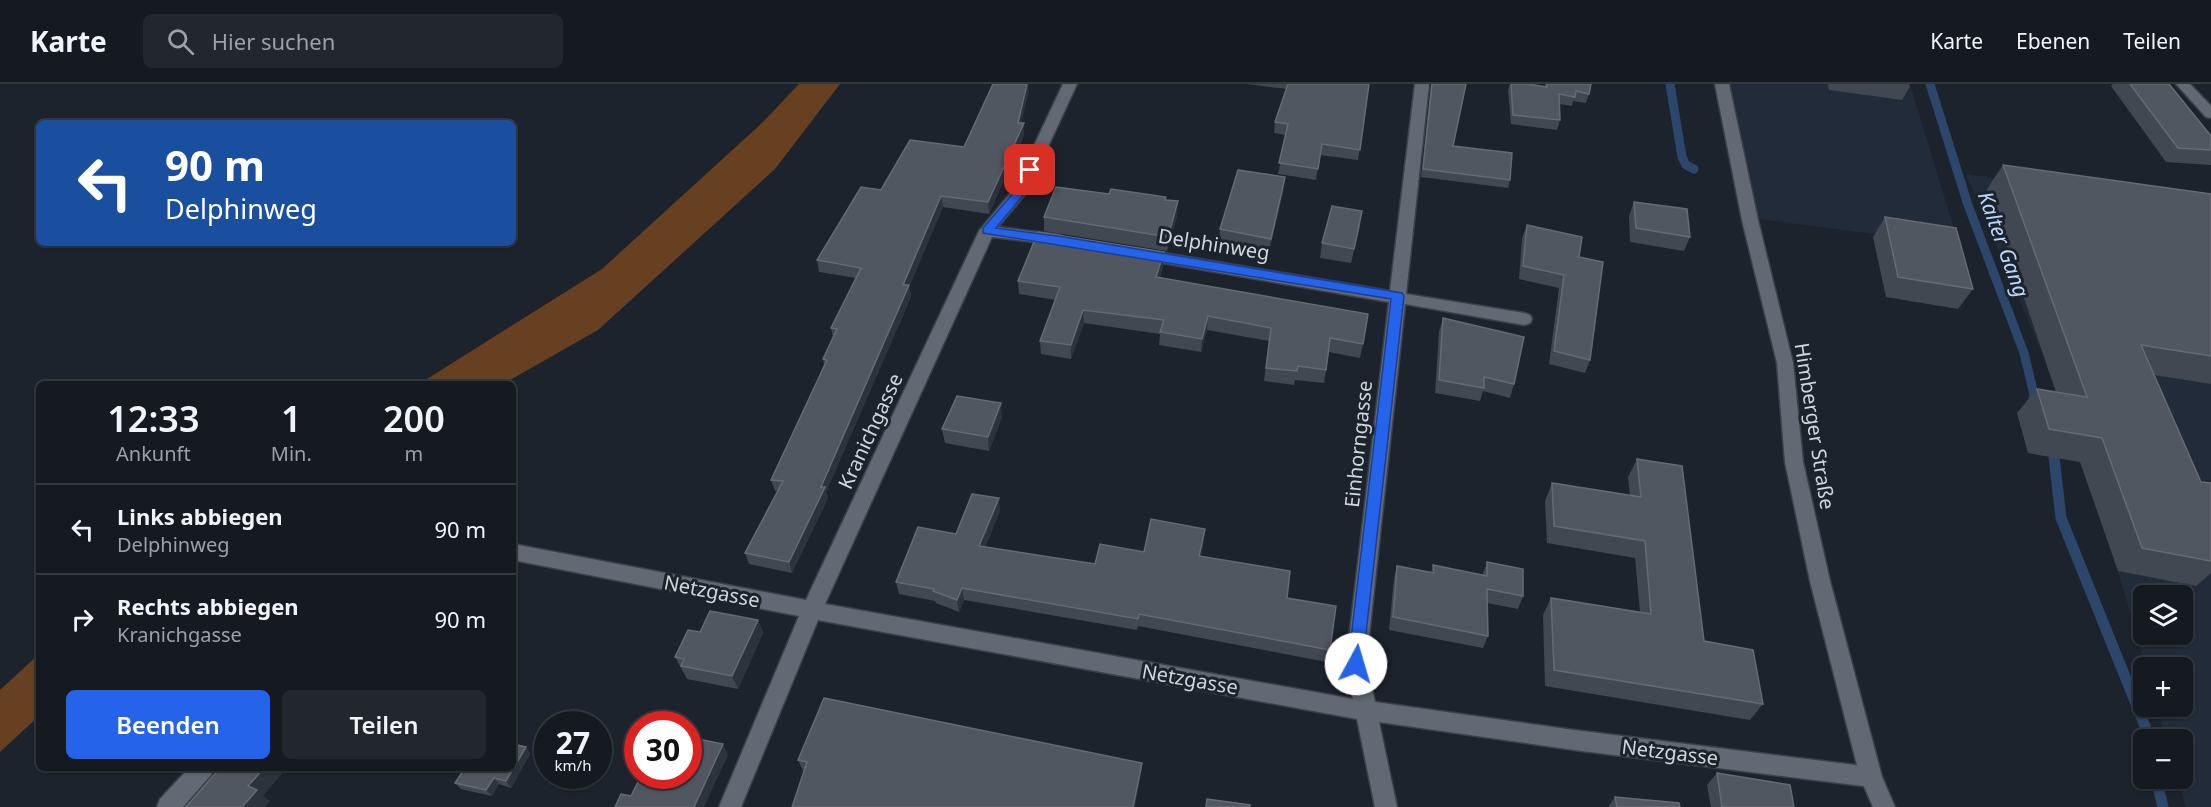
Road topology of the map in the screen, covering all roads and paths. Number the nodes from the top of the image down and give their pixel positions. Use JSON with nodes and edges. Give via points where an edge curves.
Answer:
{"nodes":[{"id":1,"x":1070,"y":84,"type":"edge"},
{"id":2,"x":1422,"y":84,"type":"edge"},
{"id":3,"x":1722,"y":84,"type":"edge"},
{"id":4,"x":2183,"y":84,"type":"edge"},
{"id":5,"x":2211,"y":114,"type":"edge"},
{"id":6,"x":987,"y":231,"type":"junction"},
{"id":7,"x":1075,"y":243,"type":"edge"},
{"id":8,"x":1121,"y":250,"type":"edge"},
{"id":9,"x":1397,"y":296,"type":"junction"},
{"id":10,"x":1524,"y":319,"type":"dead end"},
{"id":11,"x":516,"y":553,"type":"edge"},
{"id":12,"x":812,"y":610,"type":"junction"},
{"id":13,"x":1367,"y":711,"type":"junction"},
{"id":14,"x":200,"y":771,"type":"edge"},
{"id":15,"x":1871,"y":777,"type":"junction"},
{"id":16,"x":168,"y":807,"type":"edge"},
{"id":17,"x":729,"y":807,"type":"edge"},
{"id":18,"x":1386,"y":807,"type":"edge"},
{"id":19,"x":1884,"y":807,"type":"edge"}],
"edges":[{"from":1,"to":6,"type":"street","name":"Kranichgasse","via":[[1020,192]]},
{"from":2,"to":9,"type":"street","name":"Einhorngasse"},
{"from":3,"to":15,"type":"street","name":"Himberger Straße","via":[[1785,363],[1794,462],[1820,581]]},
{"from":4,"to":5,"type":"street"},
{"from":6,"to":7,"type":"street"},
{"from":6,"to":12,"type":"street","name":"Kranichgasse"},
{"from":8,"to":9,"type":"street","name":"Delphinweg"},
{"from":9,"to":10,"type":"street","name":"Delphinweg"},
{"from":9,"to":13,"type":"street","name":"Einhorngasse","via":[[1356,664]]},
{"from":11,"to":12,"type":"street","name":"Netzgasse"},
{"from":12,"to":13,"type":"street","name":"Netzgasse"},
{"from":12,"to":17,"type":"street","name":"Kranichgasse"},
{"from":13,"to":15,"type":"street","name":"Netzgasse"},
{"from":13,"to":18,"type":"street","name":"Einhorngasse"},
{"from":14,"to":16,"type":"street"},
{"from":15,"to":19,"type":"street","name":"Himberger Straße"}]}
